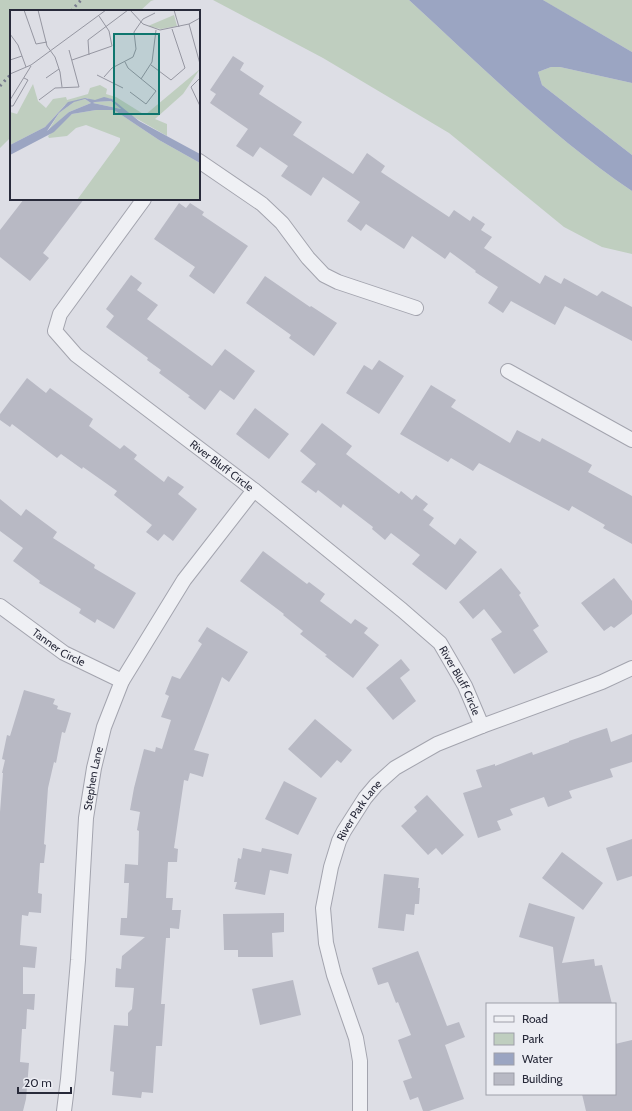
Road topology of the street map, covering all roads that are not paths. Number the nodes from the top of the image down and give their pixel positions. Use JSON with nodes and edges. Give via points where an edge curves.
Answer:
{"nodes":[{"id":1,"x":200,"y":162,"type":"edge"},
{"id":2,"x":143,"y":200,"type":"edge"},
{"id":3,"x":416,"y":308,"type":"dead end"},
{"id":4,"x":508,"y":371,"type":"dead end"},
{"id":5,"x":632,"y":440,"type":"edge"},
{"id":6,"x":254,"y":490,"type":"junction"},
{"id":7,"x":0,"y":606,"type":"edge"},
{"id":8,"x":632,"y":668,"type":"edge"},
{"id":9,"x":122,"y":682,"type":"junction"},
{"id":10,"x":482,"y":726,"type":"junction"},
{"id":11,"x":64,"y":1111,"type":"edge"},
{"id":12,"x":360,"y":1111,"type":"edge"}],
"edges":[{"from":1,"to":3,"type":"street","via":[[262,204],[282,223],[324,275]]},
{"from":2,"to":6,"type":"street","name":"River Bluff Circle","via":[[60,314],[55,331],[76,355]]},
{"from":4,"to":5,"type":"street"},
{"from":6,"to":9,"type":"street","name":"Stephen Lane","via":[[184,580]]},
{"from":6,"to":10,"type":"street","name":"River Bluff Circle","via":[[440,643],[465,686]]},
{"from":7,"to":9,"type":"street","name":"Tanner Circle","via":[[64,653]]},
{"from":8,"to":10,"type":"street","name":"River Park Lane","via":[[602,682]]},
{"from":9,"to":11,"type":"street","name":"Stephen Lane","via":[[104,727],[86,818],[78,960]]},
{"from":10,"to":12,"type":"street","name":"River Park Lane","via":[[437,744],[395,768],[365,798],[339,841],[323,908],[326,943],[358,1046]]}]}
